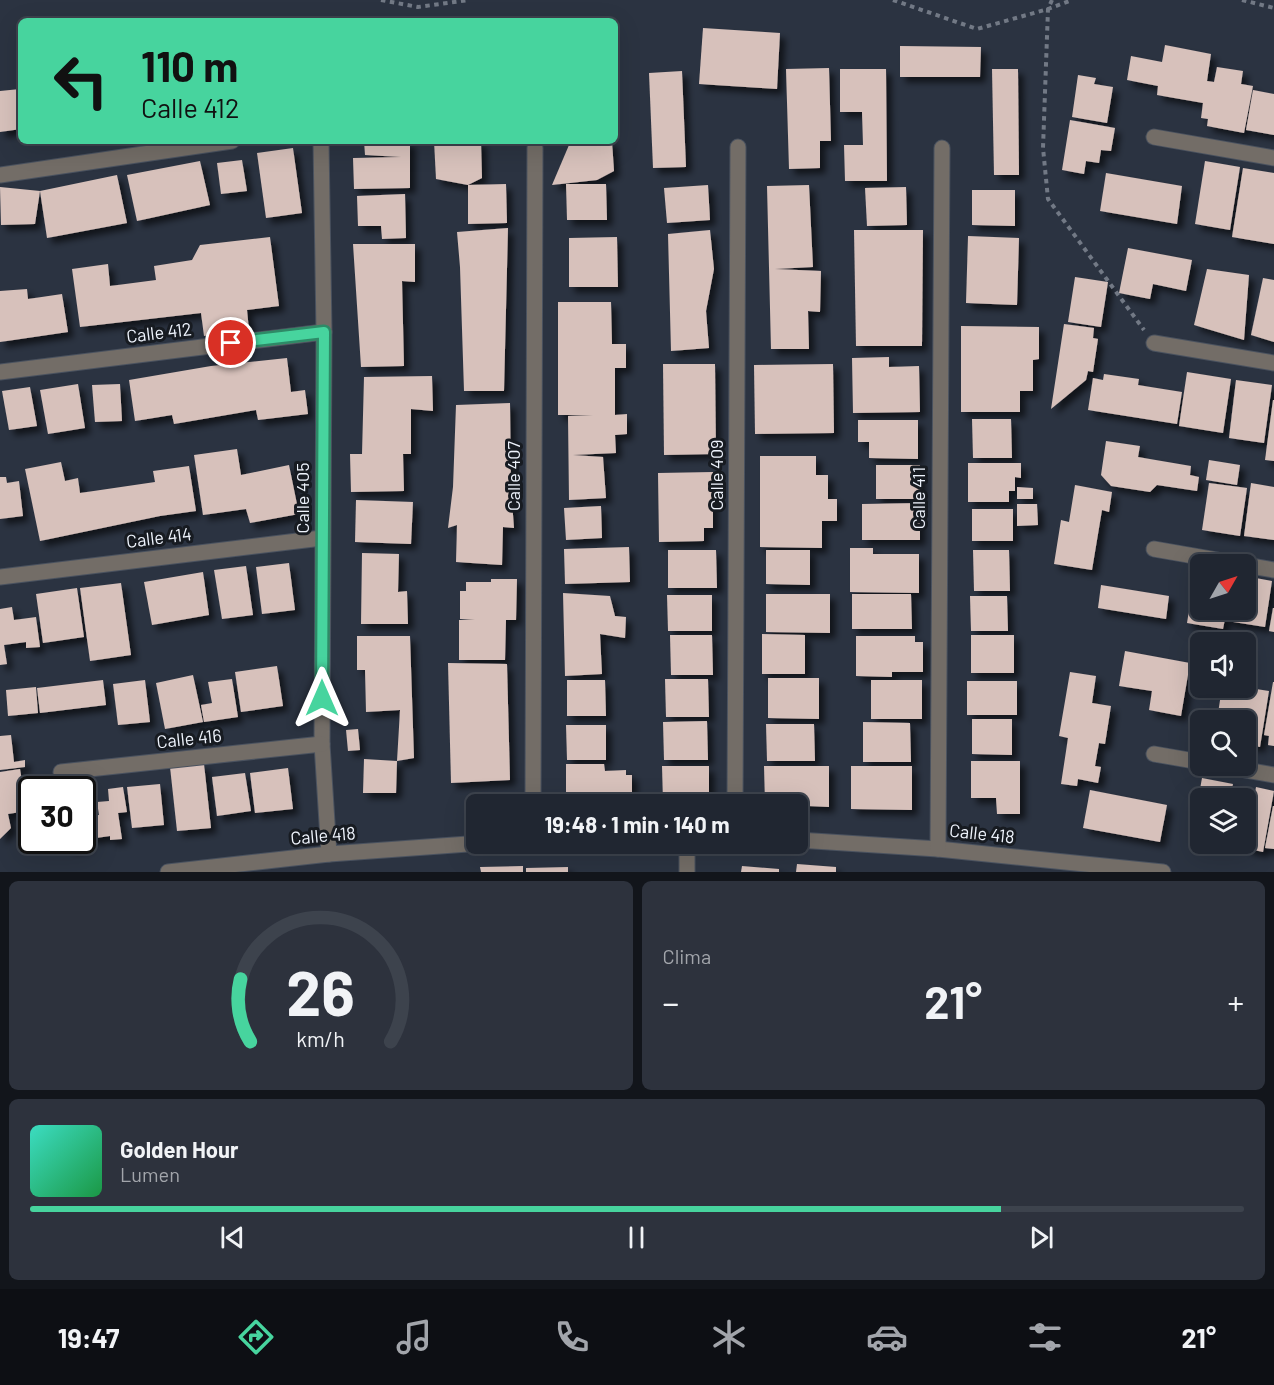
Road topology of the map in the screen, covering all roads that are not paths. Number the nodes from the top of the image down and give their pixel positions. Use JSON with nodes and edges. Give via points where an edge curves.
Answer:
{"nodes":[{"id":1,"x":1154,"y":137,"type":"dead end"},
{"id":2,"x":212,"y":144,"type":"edge"},
{"id":3,"x":321,"y":144,"type":"edge"},
{"id":4,"x":738,"y":147,"type":"dead end"},
{"id":5,"x":535,"y":148,"type":"dead end"},
{"id":6,"x":942,"y":148,"type":"dead end"},
{"id":7,"x":1274,"y":158,"type":"edge"},
{"id":8,"x":0,"y":175,"type":"edge"},
{"id":9,"x":324,"y":332,"type":"junction"},
{"id":10,"x":1154,"y":343,"type":"road end"},
{"id":11,"x":1274,"y":363,"type":"edge"},
{"id":12,"x":0,"y":372,"type":"edge"},
{"id":13,"x":322,"y":537,"type":"junction"},
{"id":14,"x":1154,"y":549,"type":"dead end"},
{"id":15,"x":1190,"y":555,"type":"edge"},
{"id":16,"x":1256,"y":567,"type":"edge"},
{"id":17,"x":1274,"y":570,"type":"edge"},
{"id":18,"x":0,"y":577,"type":"edge"},
{"id":19,"x":322,"y":744,"type":"junction"},
{"id":20,"x":1154,"y":754,"type":"dead end"},
{"id":21,"x":1190,"y":760,"type":"edge"},
{"id":22,"x":61,"y":772,"type":"dead end"},
{"id":23,"x":1256,"y":772,"type":"edge"},
{"id":24,"x":1274,"y":775,"type":"edge"},
{"id":25,"x":533,"y":794,"type":"edge"},
{"id":26,"x":735,"y":794,"type":"edge"},
{"id":27,"x":808,"y":841,"type":"edge"},
{"id":28,"x":466,"y":844,"type":"edge"},
{"id":29,"x":938,"y":849,"type":"junction"},
{"id":30,"x":329,"y":854,"type":"junction"},
{"id":31,"x":687,"y":854,"type":"edge"},
{"id":32,"x":168,"y":872,"type":"edge"},
{"id":33,"x":687,"y":872,"type":"edge"},
{"id":34,"x":1163,"y":872,"type":"edge"}],
"edges":[{"from":1,"to":7,"type":"street"},
{"from":2,"to":8,"type":"street"},
{"from":3,"to":9,"type":"street","name":"Calle 405"},
{"from":4,"to":26,"type":"street","name":"Calle 409"},
{"from":5,"to":25,"type":"street","name":"Calle 407"},
{"from":6,"to":29,"type":"street","name":"Calle 411"},
{"from":9,"to":12,"type":"street","name":"Calle 412"},
{"from":9,"to":13,"type":"street","name":"Calle 405"},
{"from":10,"to":11,"type":"street"},
{"from":13,"to":18,"type":"street","name":"Calle 414"},
{"from":13,"to":19,"type":"street","name":"Calle 405"},
{"from":14,"to":15,"type":"street"},
{"from":16,"to":17,"type":"street"},
{"from":19,"to":22,"type":"street","name":"Calle 416"},
{"from":19,"to":30,"type":"street","name":"Calle 405"},
{"from":20,"to":21,"type":"street"},
{"from":23,"to":24,"type":"street"},
{"from":27,"to":29,"type":"street","name":"Calle 418"},
{"from":28,"to":30,"type":"street","name":"Calle 418"},
{"from":29,"to":34,"type":"street","name":"Calle 418"},
{"from":30,"to":32,"type":"street","name":"Calle 418"},
{"from":31,"to":33,"type":"street"}]}
